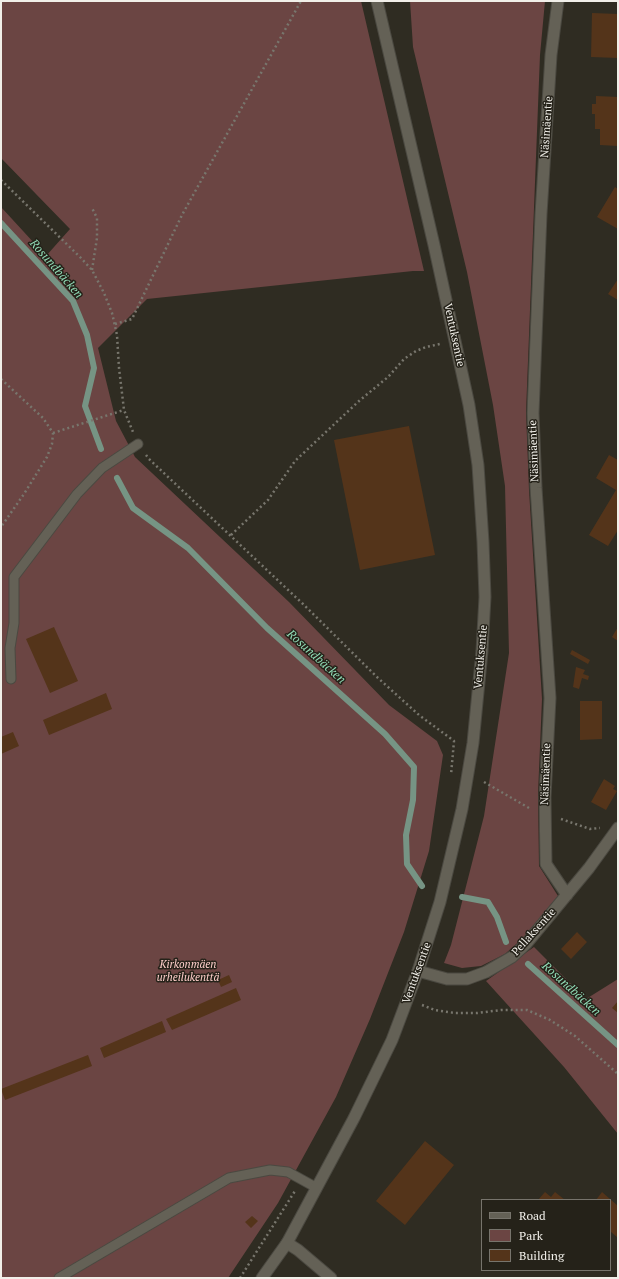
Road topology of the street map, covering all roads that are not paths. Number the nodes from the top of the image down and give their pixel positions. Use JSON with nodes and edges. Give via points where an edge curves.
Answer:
{"nodes":[{"id":1,"x":377,"y":1,"type":"edge"},
{"id":2,"x":558,"y":1,"type":"edge"},
{"id":3,"x":138,"y":444,"type":"road end"},
{"id":4,"x":11,"y":679,"type":"dead end"},
{"id":5,"x":618,"y":828,"type":"edge"},
{"id":6,"x":567,"y":895,"type":"junction"},
{"id":7,"x":418,"y":971,"type":"junction"},
{"id":8,"x":317,"y":1188,"type":"junction"},
{"id":9,"x":287,"y":1243,"type":"junction"},
{"id":10,"x":59,"y":1278,"type":"edge"},
{"id":11,"x":262,"y":1278,"type":"edge"},
{"id":12,"x":331,"y":1278,"type":"edge"}],
"edges":[{"from":1,"to":7,"type":"main road","name":"Ventuksentie","via":[[469,405],[478,464],[483,542],[485,597],[473,743],[462,810],[440,902]]},
{"from":2,"to":6,"type":"main road","name":"Näsimäentie","via":[[551,55],[533,413],[550,698],[545,798],[546,864]]},
{"from":3,"to":4,"type":"lane","via":[[102,468],[76,494],[14,577]]},
{"from":5,"to":6,"type":"main road","name":"Pellaksentie"},
{"from":6,"to":7,"type":"main road","name":"Pellaksentie","via":[[512,958],[486,972],[466,979],[447,979]]},
{"from":7,"to":8,"type":"main road","name":"Ventuksentie","via":[[392,1040]]},
{"from":8,"to":9,"type":"main road","name":"Ventuksentie"},
{"from":8,"to":10,"type":"lane","via":[[288,1172],[270,1170],[228,1178]]},
{"from":9,"to":11,"type":"main road","name":"Ventuksentie"},
{"from":9,"to":12,"type":"main road"}]}
